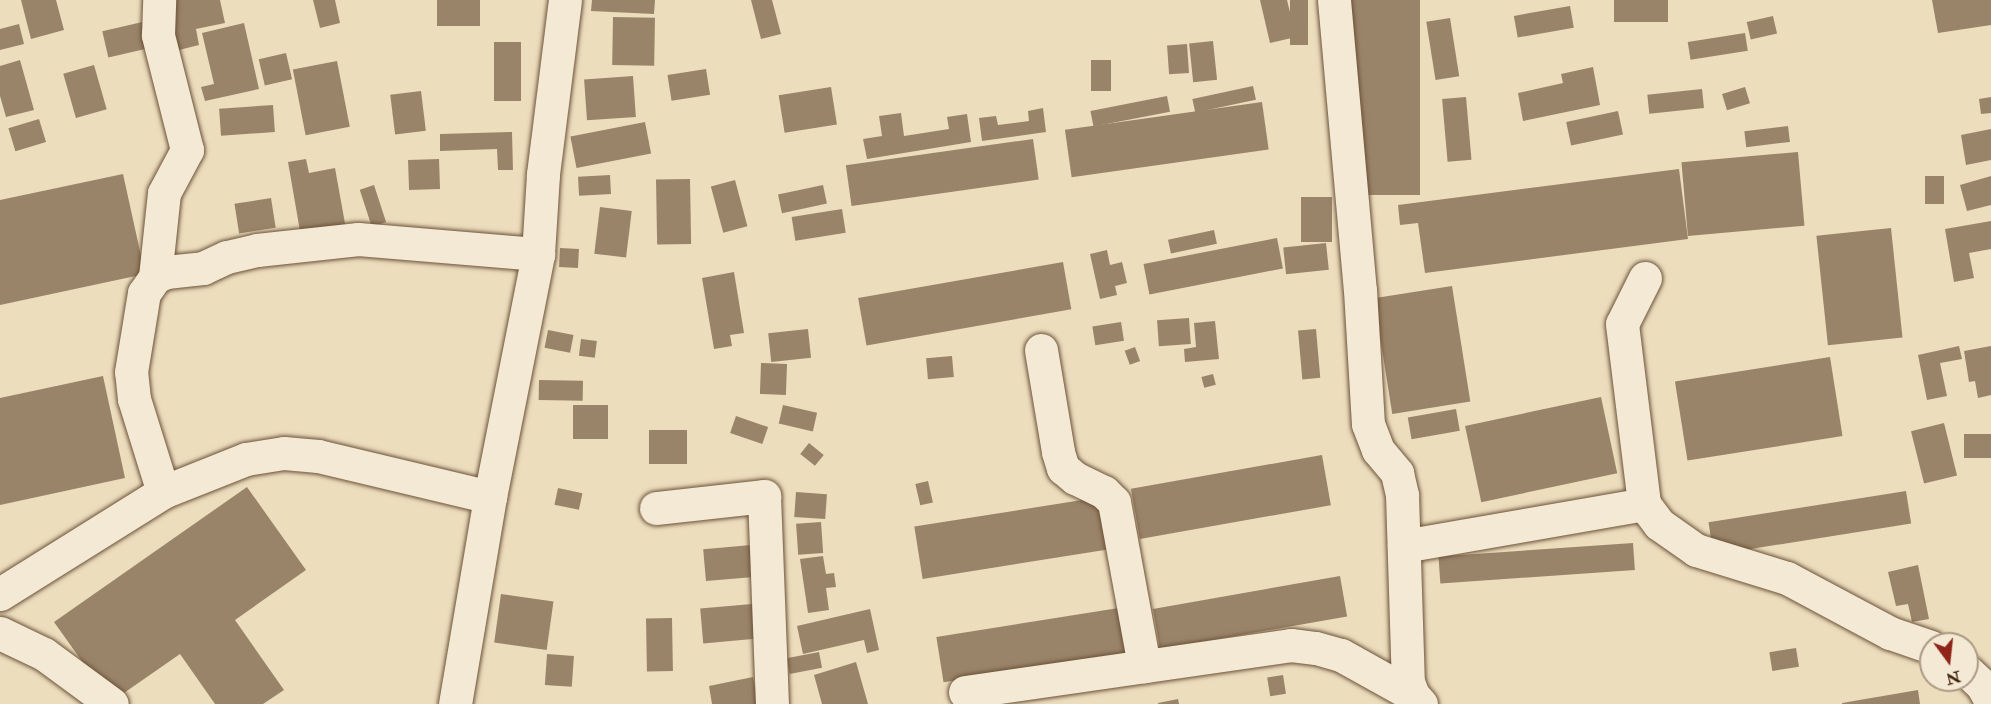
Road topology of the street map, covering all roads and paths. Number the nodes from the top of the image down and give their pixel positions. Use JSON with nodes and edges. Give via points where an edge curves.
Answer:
{"nodes":[{"id":1,"x":159,"y":0,"type":"edge"},
{"id":2,"x":565,"y":0,"type":"edge"},
{"id":3,"x":1334,"y":0,"type":"edge"},
{"id":4,"x":538,"y":254,"type":"junction"},
{"id":5,"x":155,"y":277,"type":"junction"},
{"id":6,"x":1645,"y":278,"type":"dead end"},
{"id":7,"x":1041,"y":350,"type":"dead end"},
{"id":8,"x":163,"y":492,"type":"junction"},
{"id":9,"x":490,"y":497,"type":"junction"},
{"id":10,"x":1644,"y":504,"type":"junction"},
{"id":11,"x":656,"y":508,"type":"dead end"},
{"id":12,"x":1404,"y":546,"type":"junction"},
{"id":13,"x":0,"y":594,"type":"edge"},
{"id":14,"x":0,"y":633,"type":"edge"},
{"id":15,"x":1919,"y":643,"type":"edge"},
{"id":16,"x":1144,"y":666,"type":"junction"},
{"id":17,"x":1979,"y":682,"type":"edge"},
{"id":18,"x":965,"y":692,"type":"dead end"},
{"id":19,"x":1417,"y":700,"type":"edge"},
{"id":20,"x":1991,"y":701,"type":"edge"},
{"id":21,"x":112,"y":704,"type":"edge"},
{"id":22,"x":455,"y":704,"type":"edge"},
{"id":23,"x":772,"y":704,"type":"edge"}],
"edges":[{"from":1,"to":5,"type":"street","via":[[158,35],[187,150],[164,193]]},
{"from":2,"to":4,"type":"street","via":[[543,174]]},
{"from":3,"to":12,"type":"street","via":[[1368,424],[1378,450],[1397,473]]},
{"from":4,"to":5,"type":"street","via":[[358,239],[257,250],[203,268]]},
{"from":4,"to":9,"type":"street"},
{"from":5,"to":8,"type":"street","via":[[144,293],[131,372],[134,399]]},
{"from":6,"to":10,"type":"street","via":[[1622,324]]},
{"from":7,"to":16,"type":"street","via":[[1063,468],[1114,502]]},
{"from":8,"to":9,"type":"street","via":[[246,459],[284,453],[318,456]]},
{"from":8,"to":13,"type":"street"},
{"from":9,"to":22,"type":"street"},
{"from":10,"to":12,"type":"street"},
{"from":10,"to":15,"type":"street","via":[[1659,524],[1696,550],[1787,578],[1890,633]]},
{"from":11,"to":23,"type":"street","via":[[764,496]]},
{"from":12,"to":19,"type":"street","via":[[1408,682]]},
{"from":14,"to":21,"type":"street","via":[[44,654]]},
{"from":16,"to":18,"type":"street"},
{"from":16,"to":19,"type":"street","via":[[1291,645],[1316,648],[1341,656]]},
{"from":17,"to":20,"type":"street"}]}
